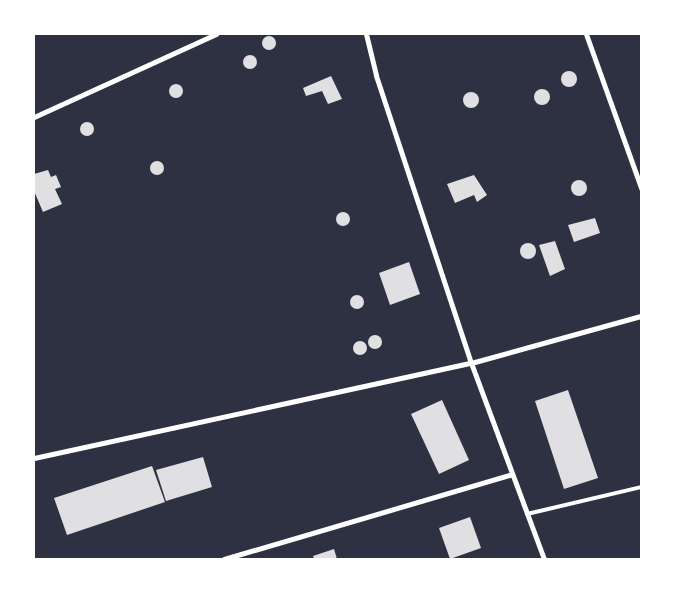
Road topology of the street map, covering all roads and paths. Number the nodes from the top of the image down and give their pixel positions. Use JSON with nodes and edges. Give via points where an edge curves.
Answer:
{"nodes":[{"id":1,"x":216,"y":34,"type":"edge"},
{"id":2,"x":366,"y":34,"type":"edge"},
{"id":3,"x":586,"y":34,"type":"edge"},
{"id":4,"x":34,"y":117,"type":"edge"},
{"id":5,"x":641,"y":188,"type":"edge"},
{"id":6,"x":641,"y":316,"type":"edge"},
{"id":7,"x":471,"y":363,"type":"junction"},
{"id":8,"x":34,"y":458,"type":"edge"},
{"id":9,"x":512,"y":474,"type":"junction"},
{"id":10,"x":641,"y":487,"type":"edge"},
{"id":11,"x":527,"y":514,"type":"junction"},
{"id":12,"x":224,"y":559,"type":"edge"},
{"id":13,"x":544,"y":559,"type":"edge"}],
"edges":[{"from":1,"to":4,"type":"street"},
{"from":2,"to":7,"type":"street","via":[[376,75]]},
{"from":3,"to":5,"type":"street"},
{"from":6,"to":7,"type":"street"},
{"from":7,"to":8,"type":"street"},
{"from":7,"to":9,"type":"street"},
{"from":9,"to":11,"type":"street"},
{"from":9,"to":12,"type":"street"},
{"from":10,"to":11,"type":"lane"},
{"from":11,"to":13,"type":"street"}]}
